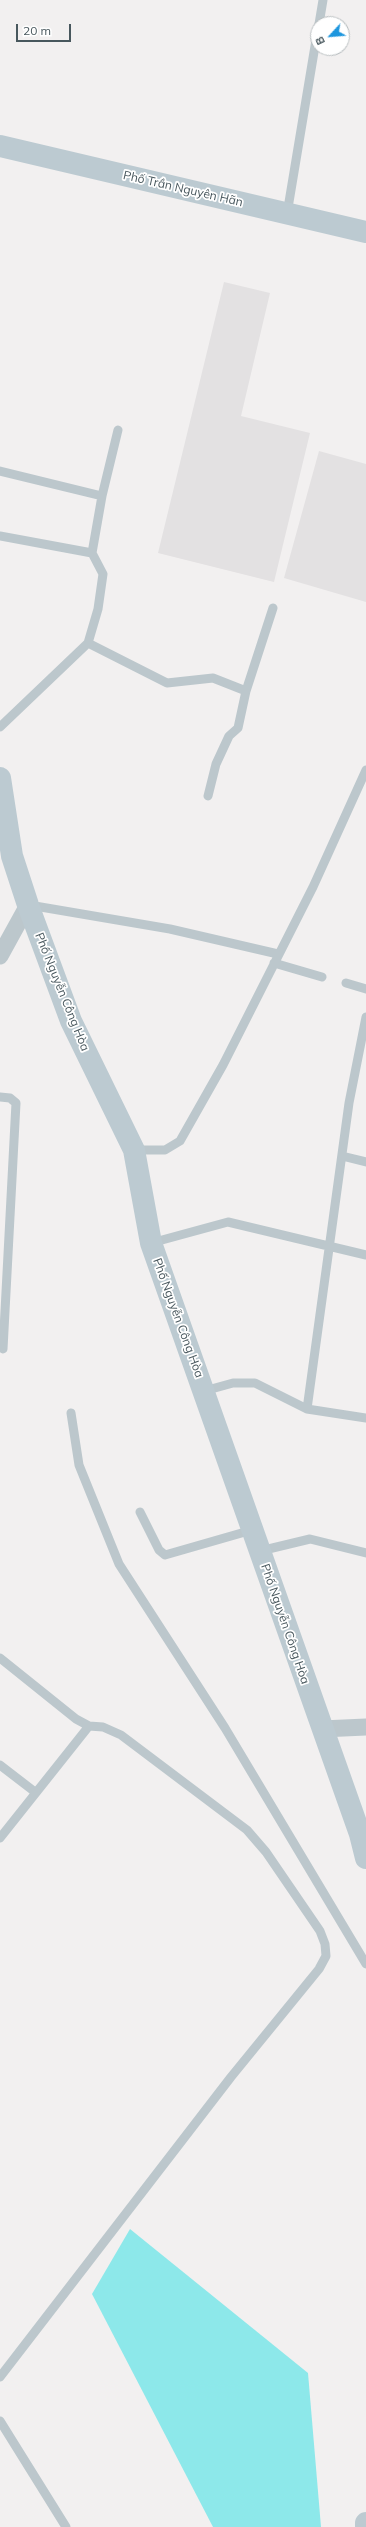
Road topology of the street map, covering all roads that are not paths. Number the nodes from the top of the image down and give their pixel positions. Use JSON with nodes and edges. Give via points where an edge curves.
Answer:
{"nodes":[{"id":1,"x":323,"y":0,"type":"edge"},
{"id":2,"x":320,"y":16,"type":"edge"},
{"id":3,"x":313,"y":56,"type":"edge"},
{"id":4,"x":0,"y":146,"type":"edge"},
{"id":5,"x":287,"y":214,"type":"junction"},
{"id":6,"x":366,"y":232,"type":"edge"},
{"id":7,"x":118,"y":430,"type":"dead end"},
{"id":8,"x":0,"y":471,"type":"edge"},
{"id":9,"x":102,"y":496,"type":"junction"},
{"id":10,"x":0,"y":536,"type":"edge"},
{"id":11,"x":92,"y":553,"type":"junction"},
{"id":12,"x":273,"y":608,"type":"dead end"},
{"id":13,"x":88,"y":643,"type":"junction"},
{"id":14,"x":246,"y":691,"type":"junction"},
{"id":15,"x":0,"y":727,"type":"edge"},
{"id":16,"x":366,"y":770,"type":"edge"},
{"id":17,"x":0,"y":778,"type":"edge"},
{"id":18,"x":208,"y":796,"type":"dead end"},
{"id":19,"x":6,"y":855,"type":"edge"},
{"id":20,"x":28,"y":905,"type":"junction"},
{"id":21,"x":278,"y":954,"type":"junction"},
{"id":22,"x":0,"y":956,"type":"edge"},
{"id":23,"x":274,"y":963,"type":"junction"},
{"id":24,"x":322,"y":977,"type":"dead end"},
{"id":25,"x":346,"y":983,"type":"dead end"},
{"id":26,"x":366,"y":989,"type":"edge"},
{"id":27,"x":366,"y":1017,"type":"edge"},
{"id":28,"x":0,"y":1097,"type":"edge"},
{"id":29,"x":134,"y":1150,"type":"junction"},
{"id":30,"x":342,"y":1156,"type":"junction"},
{"id":31,"x":366,"y":1162,"type":"edge"},
{"id":32,"x":151,"y":1243,"type":"junction"},
{"id":33,"x":330,"y":1248,"type":"junction"},
{"id":34,"x":366,"y":1255,"type":"edge"},
{"id":35,"x":3,"y":1349,"type":"dead end"},
{"id":36,"x":204,"y":1392,"type":"junction"},
{"id":37,"x":307,"y":1409,"type":"junction"},
{"id":38,"x":71,"y":1413,"type":"dead end"},
{"id":39,"x":366,"y":1418,"type":"edge"},
{"id":40,"x":140,"y":1512,"type":"dead end"},
{"id":41,"x":252,"y":1530,"type":"junction"},
{"id":42,"x":260,"y":1551,"type":"junction"},
{"id":43,"x":366,"y":1553,"type":"edge"},
{"id":44,"x":0,"y":1658,"type":"edge"},
{"id":45,"x":89,"y":1726,"type":"junction"},
{"id":46,"x":366,"y":1727,"type":"edge"},
{"id":47,"x":322,"y":1729,"type":"junction"},
{"id":48,"x":0,"y":1765,"type":"edge"},
{"id":49,"x":35,"y":1792,"type":"junction"},
{"id":50,"x":0,"y":1838,"type":"edge"},
{"id":51,"x":366,"y":1858,"type":"edge"},
{"id":52,"x":366,"y":1964,"type":"edge"},
{"id":53,"x":0,"y":2377,"type":"edge"},
{"id":54,"x":0,"y":2421,"type":"edge"},
{"id":55,"x":366,"y":2522,"type":"edge"},
{"id":56,"x":66,"y":2527,"type":"edge"},
{"id":57,"x":366,"y":2527,"type":"edge"}],
"edges":[{"from":1,"to":2,"type":"lane"},
{"from":3,"to":5,"type":"lane"},
{"from":4,"to":5,"type":"street","name":"Phố Trần Nguyên Hãn"},
{"from":5,"to":6,"type":"street","name":"Phố Trần Nguyên Hãn"},
{"from":7,"to":9,"type":"lane"},
{"from":8,"to":9,"type":"lane"},
{"from":9,"to":11,"type":"lane"},
{"from":10,"to":11,"type":"lane"},
{"from":11,"to":13,"type":"lane","via":[[103,574],[98,609]]},
{"from":12,"to":14,"type":"lane"},
{"from":13,"to":14,"type":"lane","via":[[167,683],[213,678]]},
{"from":13,"to":15,"type":"lane"},
{"from":14,"to":18,"type":"lane","via":[[238,728],[229,736],[216,764]]},
{"from":16,"to":21,"type":"lane","via":[[313,886]]},
{"from":17,"to":19,"type":"street","name":"Phố Nguyễn Công Hòa"},
{"from":19,"to":20,"type":"street","name":"Phố Nguyễn Công Hòa"},
{"from":20,"to":21,"type":"lane","via":[[170,929]]},
{"from":20,"to":22,"type":"street"},
{"from":20,"to":29,"type":"street","name":"Phố Nguyễn Công Hòa","via":[[71,1021]]},
{"from":21,"to":23,"type":"lane"},
{"from":23,"to":24,"type":"lane"},
{"from":23,"to":29,"type":"lane","via":[[223,1065],[180,1141],[165,1150]]},
{"from":25,"to":26,"type":"lane"},
{"from":27,"to":30,"type":"lane","via":[[349,1103]]},
{"from":28,"to":35,"type":"lane","via":[[10,1098],[16,1103]]},
{"from":29,"to":32,"type":"street","name":"Phố Nguyễn Công Hòa"},
{"from":30,"to":31,"type":"lane"},
{"from":30,"to":33,"type":"lane"},
{"from":32,"to":33,"type":"lane","via":[[228,1222]]},
{"from":32,"to":36,"type":"street","name":"Phố Nguyễn Công Hòa"},
{"from":33,"to":34,"type":"lane"},
{"from":33,"to":37,"type":"lane"},
{"from":36,"to":37,"type":"lane","via":[[246,1381],[269,1388]]},
{"from":36,"to":41,"type":"street","name":"Phố Nguyễn Công Hòa"},
{"from":37,"to":39,"type":"lane"},
{"from":38,"to":52,"type":"lane","via":[[79,1465],[119,1564],[225,1728]]},
{"from":40,"to":41,"type":"lane","via":[[159,1550],[165,1555]]},
{"from":41,"to":42,"type":"street","name":"Phố Nguyễn Công Hòa"},
{"from":42,"to":43,"type":"lane","via":[[310,1538]]},
{"from":42,"to":47,"type":"street","name":"Phố Nguyễn Công Hòa"},
{"from":44,"to":45,"type":"lane","via":[[76,1719]]},
{"from":45,"to":49,"type":"lane"},
{"from":45,"to":53,"type":"lane","via":[[103,1727],[121,1735],[247,1830],[266,1852],[320,1931],[326,1956],[319,1969],[231,2077]]},
{"from":46,"to":47,"type":"street"},
{"from":47,"to":51,"type":"street","name":"Phố Nguyễn Công Hòa","via":[[360,1834]]},
{"from":48,"to":49,"type":"lane"},
{"from":49,"to":50,"type":"lane"},
{"from":54,"to":56,"type":"lane"},
{"from":55,"to":57,"type":"street"}]}
